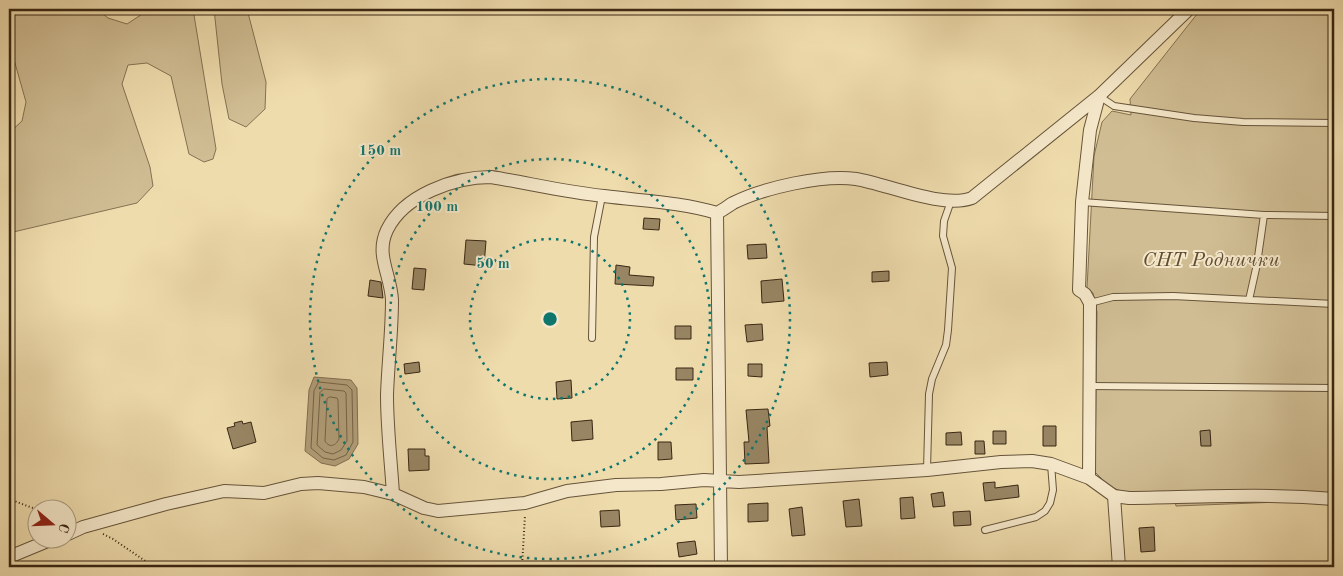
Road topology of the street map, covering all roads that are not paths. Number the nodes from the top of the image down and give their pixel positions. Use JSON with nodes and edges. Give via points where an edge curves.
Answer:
{"nodes":[{"id":1,"x":1189,"y":9,"type":"edge"},
{"id":2,"x":1099,"y":96,"type":"junction"},
{"id":3,"x":1334,"y":124,"type":"edge"},
{"id":4,"x":602,"y":196,"type":"junction"},
{"id":5,"x":951,"y":201,"type":"junction"},
{"id":6,"x":1082,"y":202,"type":"junction"},
{"id":7,"x":717,"y":213,"type":"junction"},
{"id":8,"x":1264,"y":215,"type":"junction"},
{"id":9,"x":1334,"y":216,"type":"edge"},
{"id":10,"x":1249,"y":300,"type":"junction"},
{"id":11,"x":1090,"y":303,"type":"junction"},
{"id":12,"x":1334,"y":304,"type":"edge"},
{"id":13,"x":592,"y":338,"type":"dead end"},
{"id":14,"x":1088,"y":386,"type":"junction"},
{"id":15,"x":1334,"y":388,"type":"edge"},
{"id":16,"x":1051,"y":464,"type":"junction"},
{"id":17,"x":927,"y":470,"type":"junction"},
{"id":18,"x":1089,"y":478,"type":"junction"},
{"id":19,"x":720,"y":481,"type":"junction"},
{"id":20,"x":393,"y":494,"type":"junction"},
{"id":21,"x":1114,"y":496,"type":"junction"},
{"id":22,"x":1334,"y":499,"type":"edge"},
{"id":23,"x":78,"y":529,"type":"edge"},
{"id":24,"x":984,"y":530,"type":"dead end"},
{"id":25,"x":31,"y":548,"type":"edge"},
{"id":26,"x":9,"y":557,"type":"edge"},
{"id":27,"x":721,"y":567,"type":"edge"},
{"id":28,"x":1119,"y":567,"type":"edge"}],
"edges":[{"from":1,"to":2,"type":"street"},
{"from":2,"to":3,"type":"lane","via":[[1114,106],[1194,118]]},
{"from":2,"to":5,"type":"street","via":[[972,198],[963,202]]},
{"from":2,"to":6,"type":"street","via":[[1090,130]]},
{"from":4,"to":7,"type":"street","via":[[681,204]]},
{"from":4,"to":13,"type":"lane","via":[[594,237]]},
{"from":4,"to":20,"type":"street","via":[[474,177],[431,191],[398,214],[388,229],[381,251],[392,299],[387,398]]},
{"from":5,"to":7,"type":"street","via":[[856,179],[815,180],[755,194]]},
{"from":5,"to":17,"type":"lane","via":[[943,236],[952,268],[948,330],[929,394]]},
{"from":6,"to":8,"type":"lane"},
{"from":6,"to":11,"type":"street","via":[[1079,290]]},
{"from":7,"to":19,"type":"street"},
{"from":8,"to":9,"type":"lane"},
{"from":8,"to":10,"type":"lane"},
{"from":10,"to":11,"type":"lane","via":[[1139,296],[1113,297]]},
{"from":10,"to":12,"type":"lane"},
{"from":11,"to":14,"type":"street"},
{"from":14,"to":15,"type":"lane"},
{"from":14,"to":18,"type":"street"},
{"from":16,"to":17,"type":"street","via":[[1001,462]]},
{"from":16,"to":18,"type":"street"},
{"from":16,"to":24,"type":"lane","via":[[1053,490],[1046,511],[1036,517]]},
{"from":17,"to":19,"type":"street"},
{"from":18,"to":21,"type":"street"},
{"from":19,"to":20,"type":"street","via":[[616,485],[567,491],[526,504],[438,511]]},
{"from":19,"to":27,"type":"street"},
{"from":20,"to":23,"type":"street","via":[[364,487],[318,483],[264,493],[224,491]]},
{"from":21,"to":22,"type":"street","via":[[1302,496]]},
{"from":21,"to":28,"type":"street"},
{"from":25,"to":26,"type":"street"}]}
